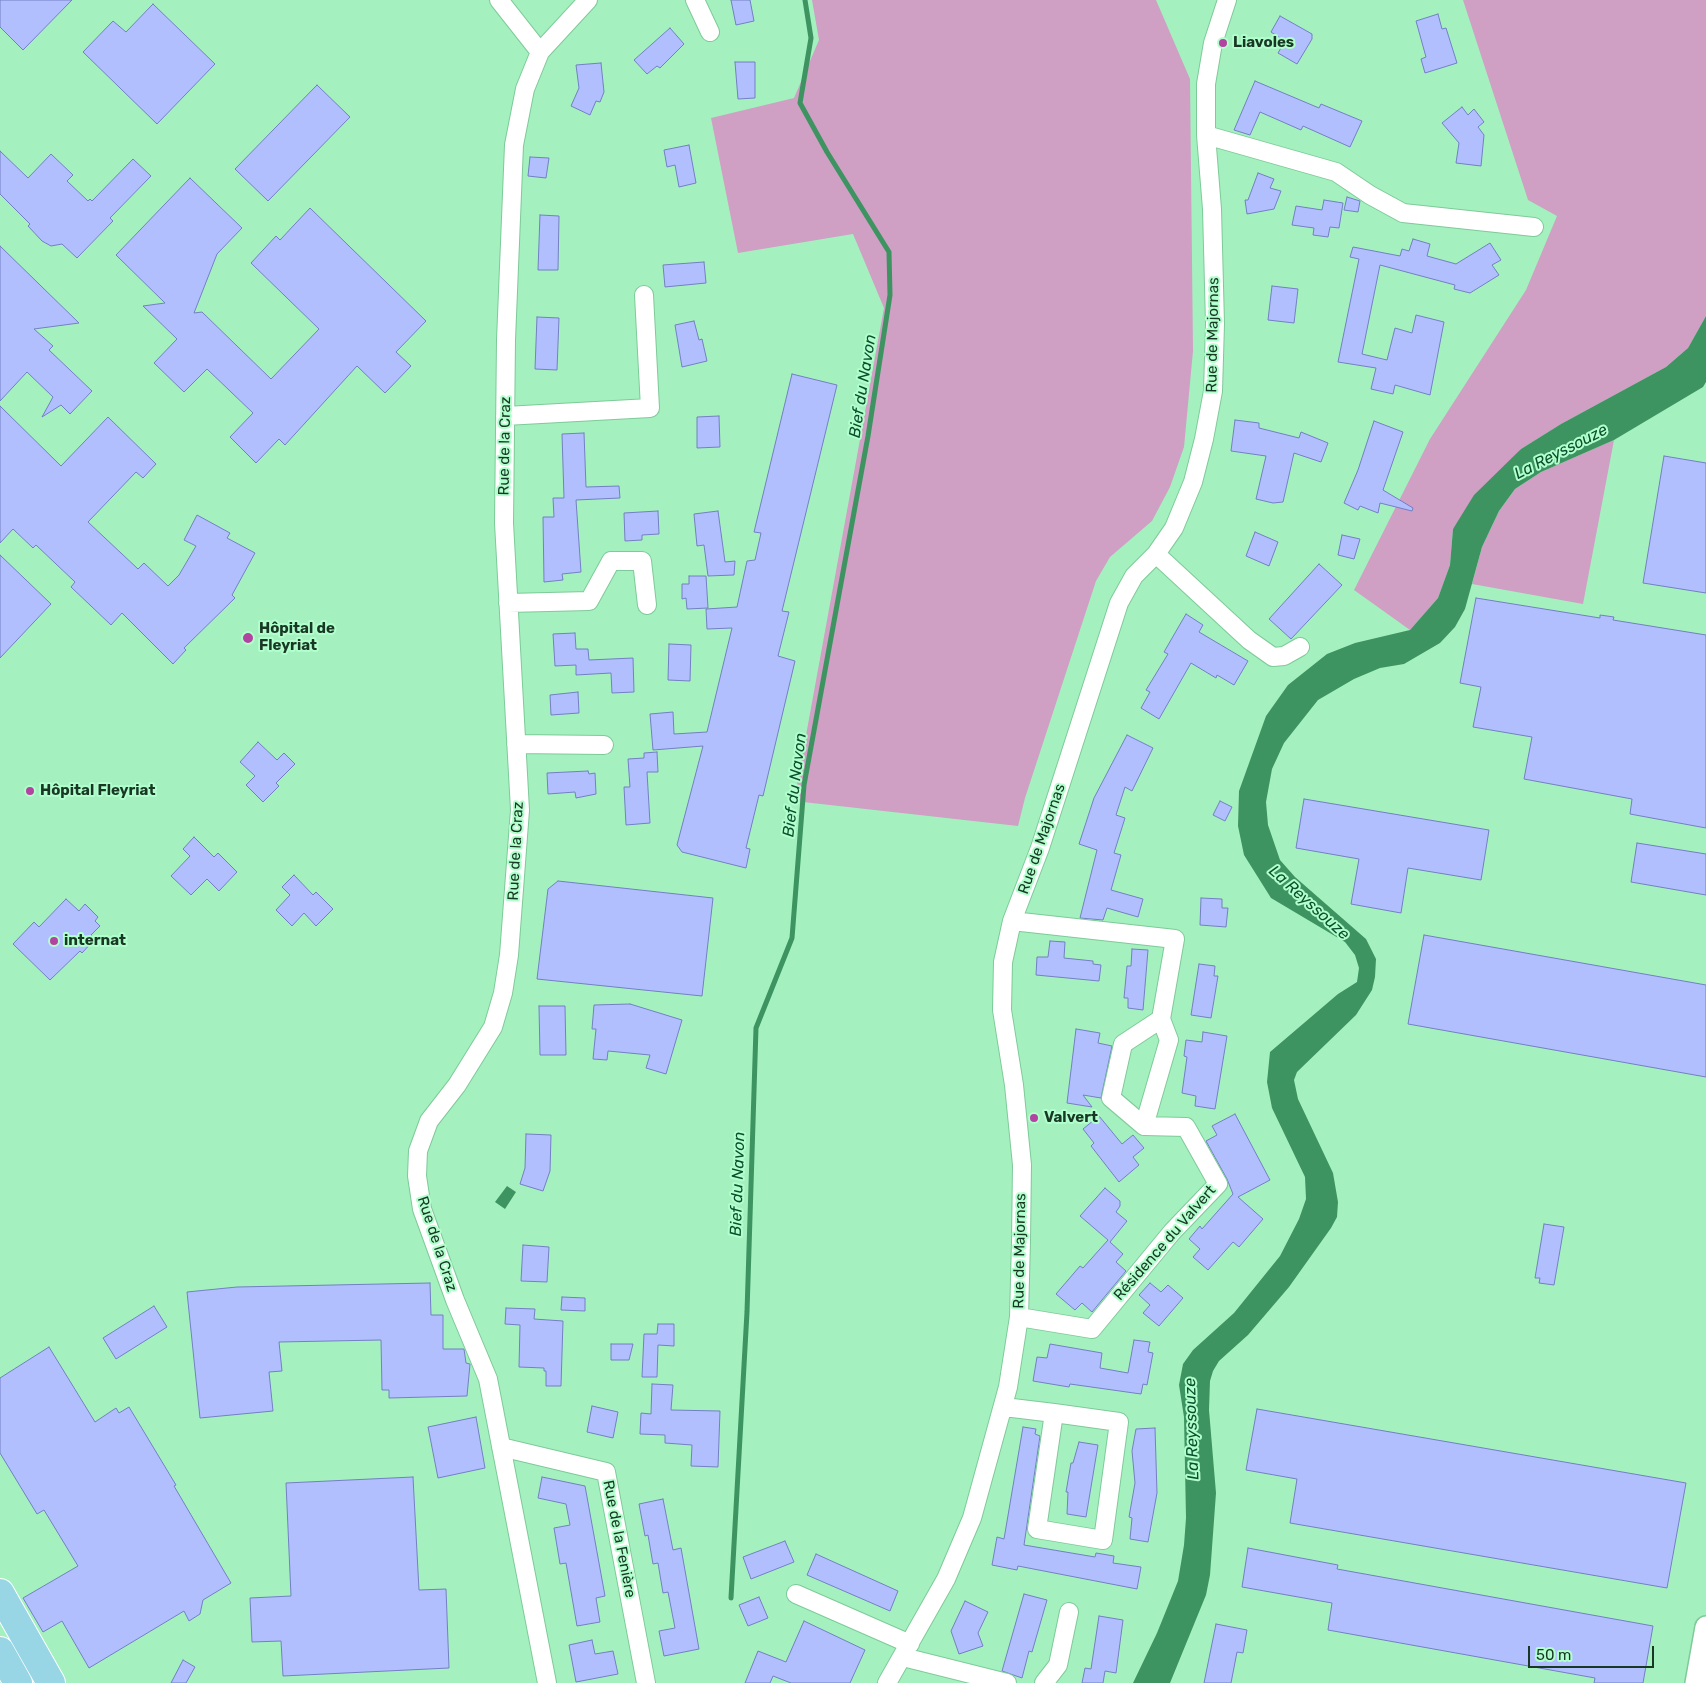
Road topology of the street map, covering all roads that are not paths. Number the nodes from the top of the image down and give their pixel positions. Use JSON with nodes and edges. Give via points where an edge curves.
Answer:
{"nodes":[{"id":1,"x":499,"y":0,"type":"edge"},
{"id":2,"x":588,"y":0,"type":"edge"},
{"id":3,"x":695,"y":0,"type":"edge"},
{"id":4,"x":1227,"y":0,"type":"edge"},
{"id":5,"x":710,"y":32,"type":"dead end"},
{"id":6,"x":540,"y":52,"type":"junction"},
{"id":7,"x":1206,"y":135,"type":"junction"},
{"id":8,"x":1534,"y":227,"type":"dead end"},
{"id":9,"x":644,"y":295,"type":"dead end"},
{"id":10,"x":505,"y":416,"type":"junction"},
{"id":11,"x":1156,"y":554,"type":"junction"},
{"id":12,"x":508,"y":603,"type":"junction"},
{"id":13,"x":647,"y":605,"type":"dead end"},
{"id":14,"x":1300,"y":646,"type":"dead end"},
{"id":15,"x":516,"y":744,"type":"junction"},
{"id":16,"x":604,"y":745,"type":"dead end"},
{"id":17,"x":1012,"y":921,"type":"junction"},
{"id":18,"x":1161,"y":1019,"type":"junction"},
{"id":19,"x":1144,"y":1126,"type":"junction"},
{"id":20,"x":1018,"y":1317,"type":"junction"},
{"id":21,"x":1004,"y":1407,"type":"junction"},
{"id":22,"x":1054,"y":1413,"type":"junction"},
{"id":23,"x":501,"y":1447,"type":"junction"},
{"id":24,"x":0,"y":1593,"type":"edge"},
{"id":25,"x":796,"y":1594,"type":"dead end"},
{"id":26,"x":1069,"y":1612,"type":"dead end"},
{"id":27,"x":1706,"y":1627,"type":"edge"},
{"id":28,"x":0,"y":1651,"type":"edge"},
{"id":29,"x":906,"y":1651,"type":"junction"},
{"id":30,"x":41,"y":1676,"type":"edge"},
{"id":31,"x":18,"y":1683,"type":"edge"},
{"id":32,"x":547,"y":1683,"type":"edge"},
{"id":33,"x":646,"y":1683,"type":"edge"},
{"id":34,"x":887,"y":1683,"type":"edge"},
{"id":35,"x":1006,"y":1683,"type":"edge"},
{"id":36,"x":1044,"y":1683,"type":"edge"},
{"id":37,"x":1696,"y":1683,"type":"edge"}],
"edges":[{"from":1,"to":6,"type":"street"},
{"from":2,"to":6,"type":"street","name":"Rue de la Craz"},
{"from":3,"to":5,"type":"street"},
{"from":4,"to":7,"type":"street","name":"Rue de Majornas","via":[[1213,42],[1206,84]]},
{"from":6,"to":10,"type":"street","name":"Rue de la Craz","via":[[525,89],[514,145]]},
{"from":7,"to":8,"type":"street","via":[[1336,172],[1403,213]]},
{"from":7,"to":11,"type":"street","name":"Rue de Majornas","via":[[1214,268],[1213,391],[1192,482],[1174,528]]},
{"from":9,"to":10,"type":"street","via":[[650,408]]},
{"from":10,"to":12,"type":"street","name":"Rue de la Craz","via":[[504,523]]},
{"from":11,"to":14,"type":"street","via":[[1249,640],[1273,657],[1284,656]]},
{"from":11,"to":17,"type":"street","name":"Rue de Majornas","via":[[1134,576],[1119,603],[1040,848]]},
{"from":12,"to":13,"type":"street","via":[[589,601],[611,561],[642,561]]},
{"from":12,"to":15,"type":"street","name":"Rue de la Craz"},
{"from":15,"to":16,"type":"street"},
{"from":15,"to":23,"type":"street","name":"Rue de la Craz","via":[[519,828],[503,993],[492,1027],[476,1055],[429,1121],[418,1151],[417,1176],[422,1209],[488,1378]]},
{"from":17,"to":18,"type":"street","via":[[1175,939]]},
{"from":17,"to":20,"type":"street","name":"Rue de Majornas","via":[[1003,962],[1002,1010],[1022,1165]]},
{"from":18,"to":19,"type":"street","via":[[1169,1040]]},
{"from":18,"to":19,"type":"street","via":[[1123,1044],[1111,1098]]},
{"from":19,"to":20,"type":"street","name":"Résidence du Valvert","via":[[1186,1127],[1218,1184],[1172,1232],[1092,1329]]},
{"from":20,"to":21,"type":"street","name":"Rue de Majornas"},
{"from":21,"to":22,"type":"street"},
{"from":21,"to":29,"type":"street","name":"Rue de Majornas","via":[[972,1518],[946,1579]]},
{"from":22,"to":22,"type":"street","via":[[1119,1422],[1103,1540],[1037,1529]]},
{"from":23,"to":32,"type":"street","name":"Rue de la Craz"},
{"from":23,"to":33,"type":"street","name":"Rue de la Fenière","via":[[606,1472]]},
{"from":24,"to":30,"type":"main road"},
{"from":25,"to":29,"type":"street"},
{"from":26,"to":36,"type":"street","via":[[1058,1665]]},
{"from":27,"to":37,"type":"street"},
{"from":28,"to":31,"type":"main road"},
{"from":29,"to":34,"type":"street","name":"Rue de Majornas"},
{"from":29,"to":35,"type":"street"}]}
